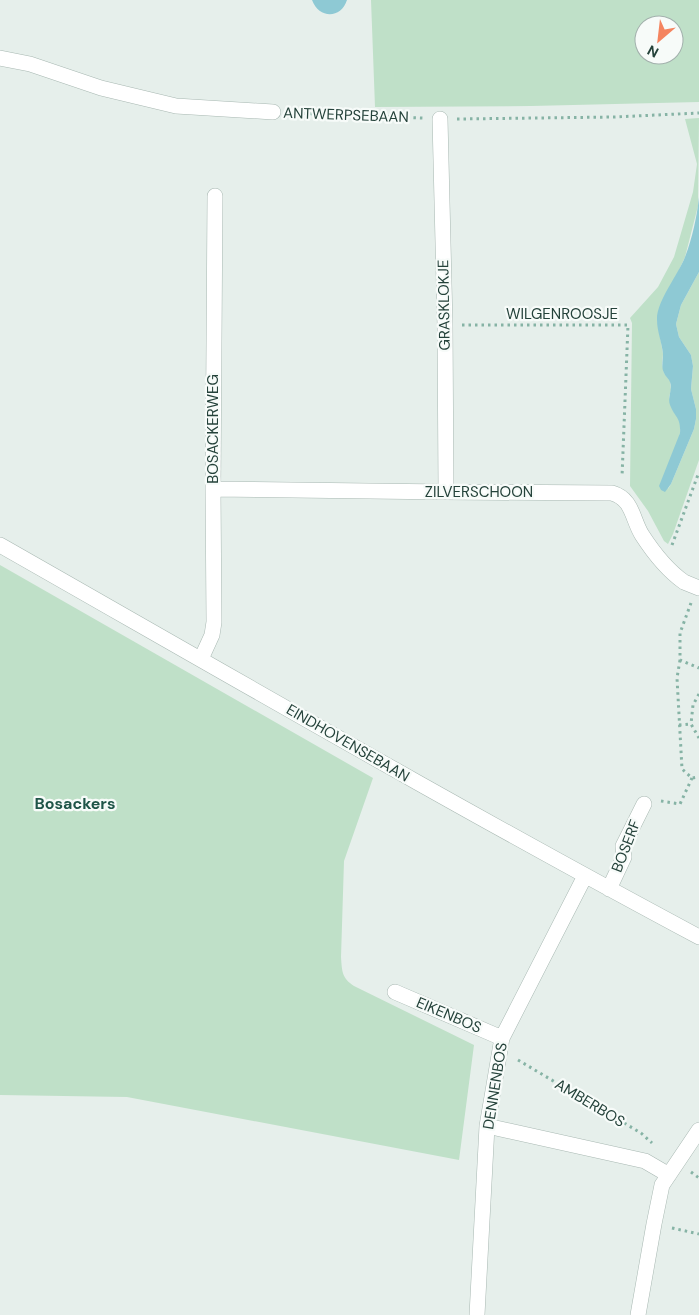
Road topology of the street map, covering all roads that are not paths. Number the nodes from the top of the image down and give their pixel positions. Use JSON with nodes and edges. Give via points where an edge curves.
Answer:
{"nodes":[{"id":1,"x":0,"y":58,"type":"edge"},
{"id":2,"x":272,"y":112,"type":"road end"},
{"id":3,"x":440,"y":119,"type":"road end"},
{"id":4,"x":215,"y":196,"type":"dead end"},
{"id":5,"x":213,"y":489,"type":"junction"},
{"id":6,"x":446,"y":492,"type":"junction"},
{"id":7,"x":0,"y":545,"type":"edge"},
{"id":8,"x":698,"y":587,"type":"edge"},
{"id":9,"x":201,"y":659,"type":"junction"},
{"id":10,"x":644,"y":804,"type":"road end"},
{"id":11,"x":586,"y":876,"type":"junction"},
{"id":12,"x":609,"y":889,"type":"junction"},
{"id":13,"x":699,"y":937,"type":"edge"},
{"id":14,"x":395,"y":992,"type":"dead end"},
{"id":15,"x":501,"y":1043,"type":"junction"},
{"id":16,"x":488,"y":1126,"type":"junction"},
{"id":17,"x":699,"y":1130,"type":"edge"},
{"id":18,"x":673,"y":1169,"type":"junction"},
{"id":19,"x":477,"y":1315,"type":"edge"},
{"id":20,"x":638,"y":1315,"type":"edge"}],
"edges":[{"from":1,"to":2,"type":"street","name":"ANTWERPSEBAAN","via":[[176,106]]},
{"from":3,"to":6,"type":"street","name":"GRASKLOKJE"},
{"from":4,"to":5,"type":"street","name":"BOSACKERWEG"},
{"from":5,"to":6,"type":"street","name":"ZILVERSCHOON"},
{"from":5,"to":9,"type":"street","name":"BOSACKERWEG","via":[[214,622]]},
{"from":6,"to":8,"type":"street","name":"ZILVERSCHOON","via":[[612,492],[621,496],[663,563],[685,582]]},
{"from":7,"to":9,"type":"street","name":"EINDHOVENSEBAAN"},
{"from":9,"to":11,"type":"street","name":"EINDHOVENSEBAAN"},
{"from":10,"to":12,"type":"street","name":"BOSERF","via":[[623,846],[624,857]]},
{"from":11,"to":12,"type":"street","name":"EINDHOVENSEBAAN"},
{"from":11,"to":15,"type":"street","name":"DENNENBOS"},
{"from":12,"to":13,"type":"street","name":"EINDHOVENSEBAAN"},
{"from":14,"to":15,"type":"street","name":"EIKENBOS"},
{"from":15,"to":16,"type":"street","name":"DENNENBOS"},
{"from":16,"to":18,"type":"street"},
{"from":16,"to":19,"type":"street","name":"DENNENBOS"},
{"from":17,"to":18,"type":"street"},
{"from":18,"to":20,"type":"street","via":[[662,1185]]}]}
